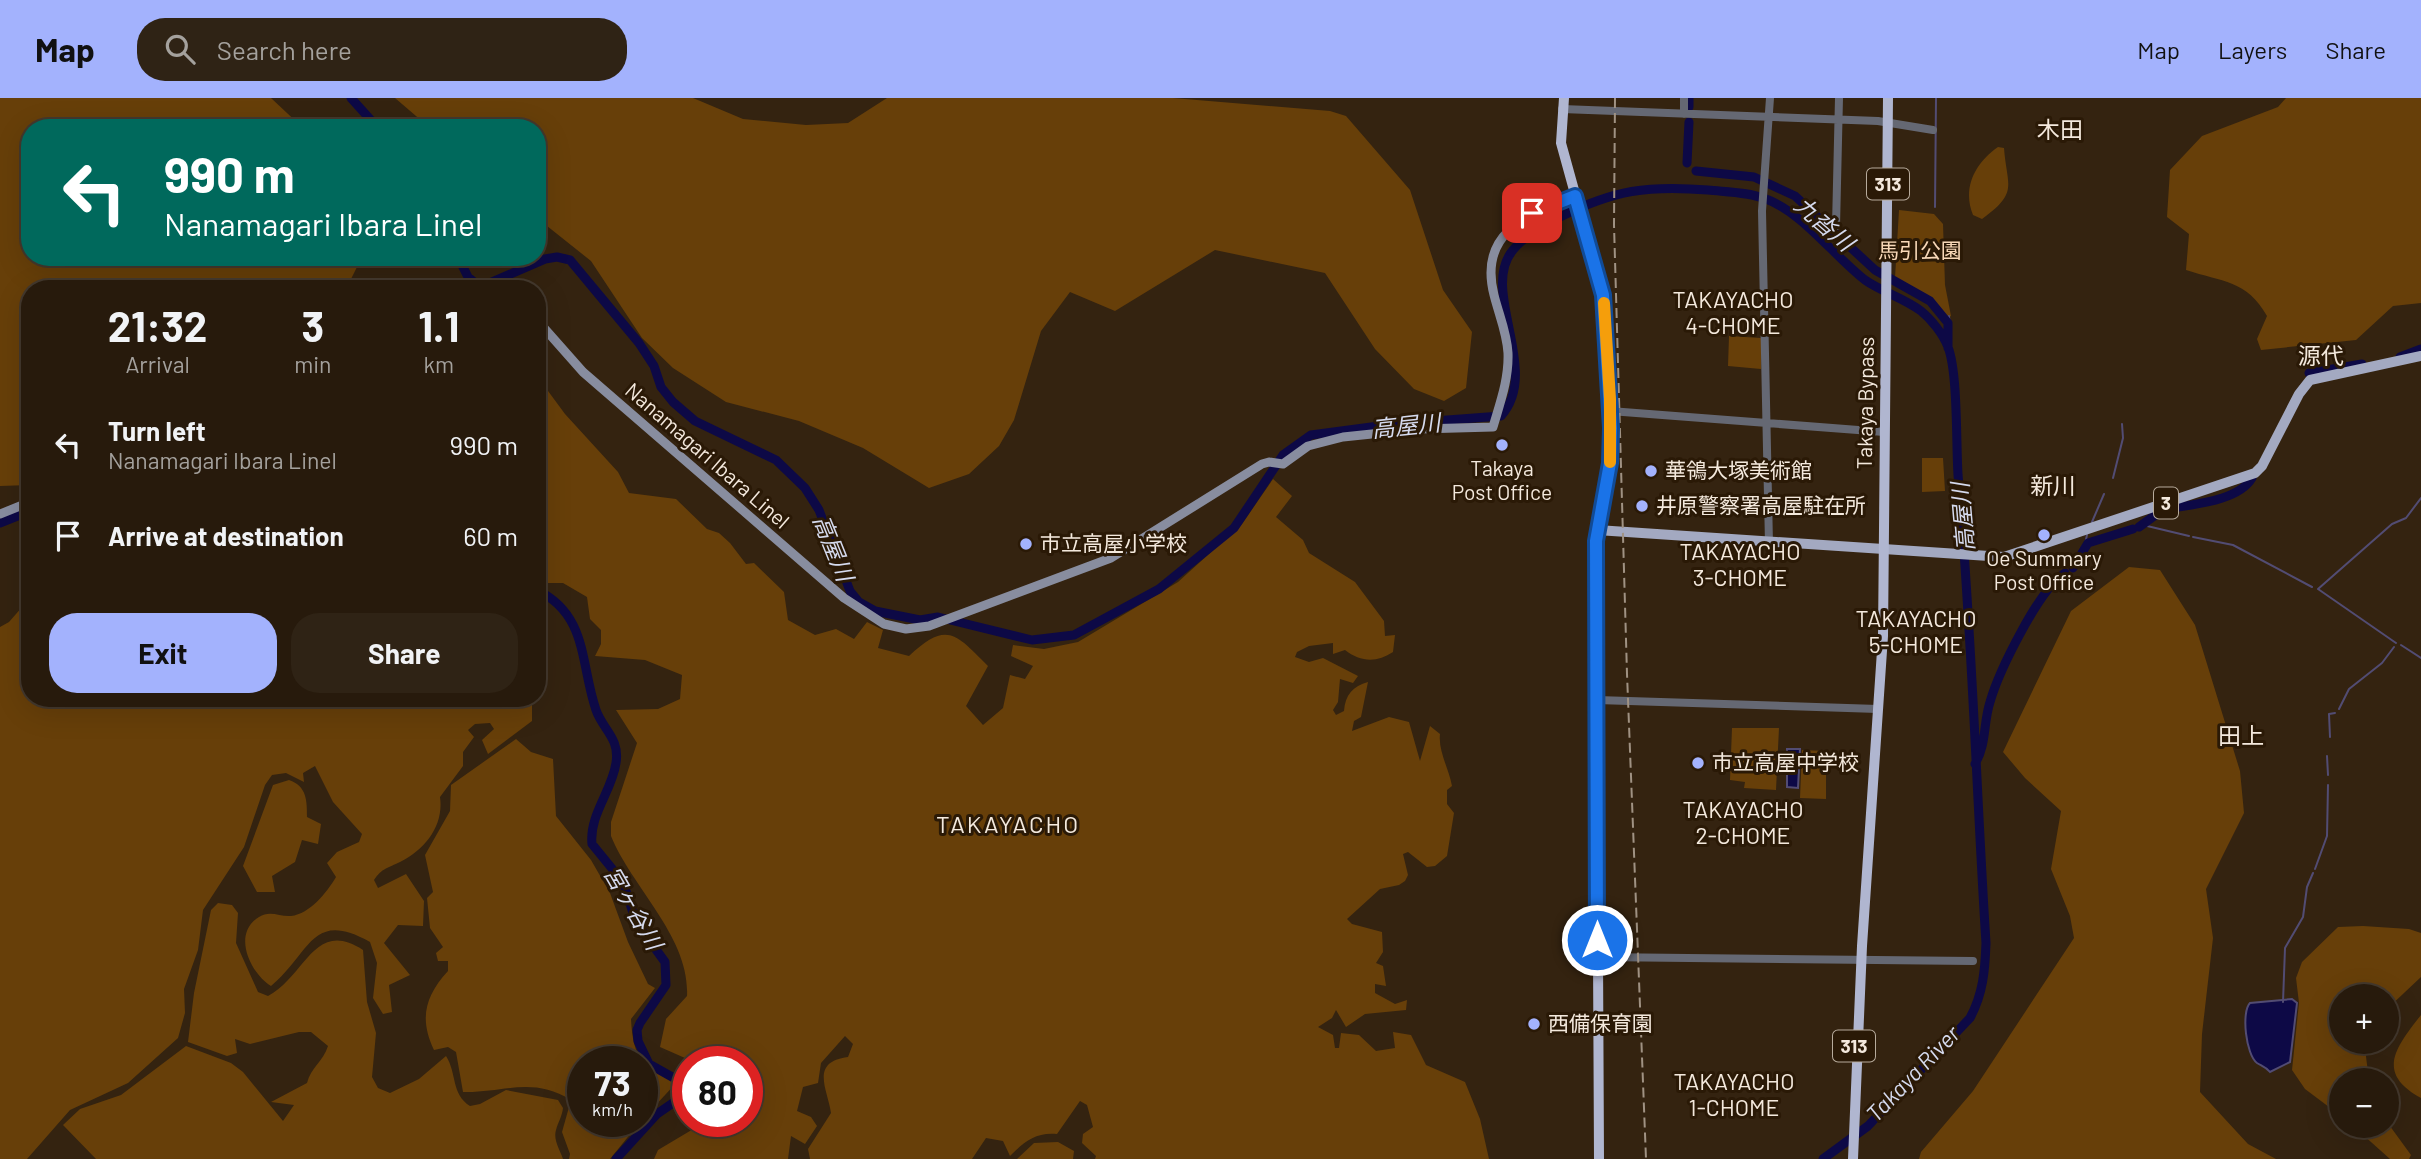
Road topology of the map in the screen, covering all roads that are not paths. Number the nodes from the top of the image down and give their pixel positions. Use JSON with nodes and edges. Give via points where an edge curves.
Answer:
{"nodes":[{"id":1,"x":1684,"y":98,"type":"edge"},
{"id":2,"x":1770,"y":98,"type":"edge"},
{"id":3,"x":1839,"y":98,"type":"edge"},
{"id":4,"x":1888,"y":98,"type":"edge"},
{"id":5,"x":1563,"y":103,"type":"edge"},
{"id":6,"x":1684,"y":114,"type":"junction"},
{"id":7,"x":1769,"y":117,"type":"junction"},
{"id":8,"x":1838,"y":120,"type":"junction"},
{"id":9,"x":1888,"y":122,"type":"junction"},
{"id":10,"x":1933,"y":130,"type":"dead end"},
{"id":11,"x":1575,"y":197,"type":"junction"},
{"id":12,"x":1836,"y":226,"type":"dead end"},
{"id":13,"x":546,"y":330,"type":"edge"},
{"id":14,"x":2421,"y":356,"type":"edge"},
{"id":15,"x":1611,"y":411,"type":"junction"},
{"id":16,"x":1768,"y":424,"type":"junction"},
{"id":17,"x":1884,"y":432,"type":"junction"},
{"id":18,"x":21,"y":506,"type":"edge"},
{"id":19,"x":0,"y":514,"type":"edge"},
{"id":20,"x":1597,"y":530,"type":"junction"},
{"id":21,"x":1769,"y":544,"type":"junction"},
{"id":22,"x":1884,"y":550,"type":"junction"},
{"id":23,"x":1597,"y":700,"type":"junction"},
{"id":24,"x":1878,"y":709,"type":"junction"},
{"id":25,"x":1597,"y":957,"type":"junction"},
{"id":26,"x":1862,"y":959,"type":"junction"},
{"id":27,"x":1973,"y":961,"type":"dead end"},
{"id":28,"x":1599,"y":1159,"type":"edge"},
{"id":29,"x":1851,"y":1159,"type":"edge"}],
"edges":[{"from":1,"to":6,"type":"street"},
{"from":2,"to":7,"type":"street"},
{"from":3,"to":8,"type":"street"},
{"from":4,"to":9,"type":"highway","name":"Takaya Bypass","number":"313"},
{"from":5,"to":6,"type":"street"},
{"from":5,"to":11,"type":"highway","via":[[1560,135]]},
{"from":6,"to":7,"type":"street"},
{"from":7,"to":8,"type":"street"},
{"from":7,"to":16,"type":"street","via":[[1762,225]]},
{"from":8,"to":9,"type":"street"},
{"from":8,"to":12,"type":"street"},
{"from":9,"to":10,"type":"street"},
{"from":9,"to":17,"type":"highway","name":"Takaya Bypass","number":"313"},
{"from":11,"to":13,"type":"main road","name":"Nanamagari Ibara Linel","via":[[1517,222],[1494,252],[1491,282],[1508,354],[1494,425],[1343,437],[1308,446],[1276,463],[1262,464],[1103,562],[942,621],[906,629],[861,612],[583,372]]},
{"from":11,"to":15,"type":"highway","via":[[1603,295]]},
{"from":14,"to":22,"type":"main road","number":"3","via":[[2310,380],[2262,466],[2253,474],[2009,556]]},
{"from":15,"to":16,"type":"street"},
{"from":15,"to":20,"type":"highway","via":[[1610,463]]},
{"from":16,"to":17,"type":"street"},
{"from":16,"to":21,"type":"street"},
{"from":17,"to":22,"type":"highway","name":"Takaya Bypass","number":"313"},
{"from":18,"to":19,"type":"main road"},
{"from":20,"to":21,"type":"main road","number":"3"},
{"from":20,"to":23,"type":"highway"},
{"from":21,"to":22,"type":"main road","number":"3"},
{"from":22,"to":24,"type":"highway","name":"Takaya Bypass","number":"313"},
{"from":23,"to":24,"type":"street"},
{"from":23,"to":25,"type":"highway"},
{"from":24,"to":26,"type":"highway","name":"Takaya Bypass","number":"313"},
{"from":25,"to":26,"type":"street"},
{"from":25,"to":28,"type":"highway"},
{"from":26,"to":27,"type":"street"},
{"from":26,"to":29,"type":"highway","number":"313"}]}
